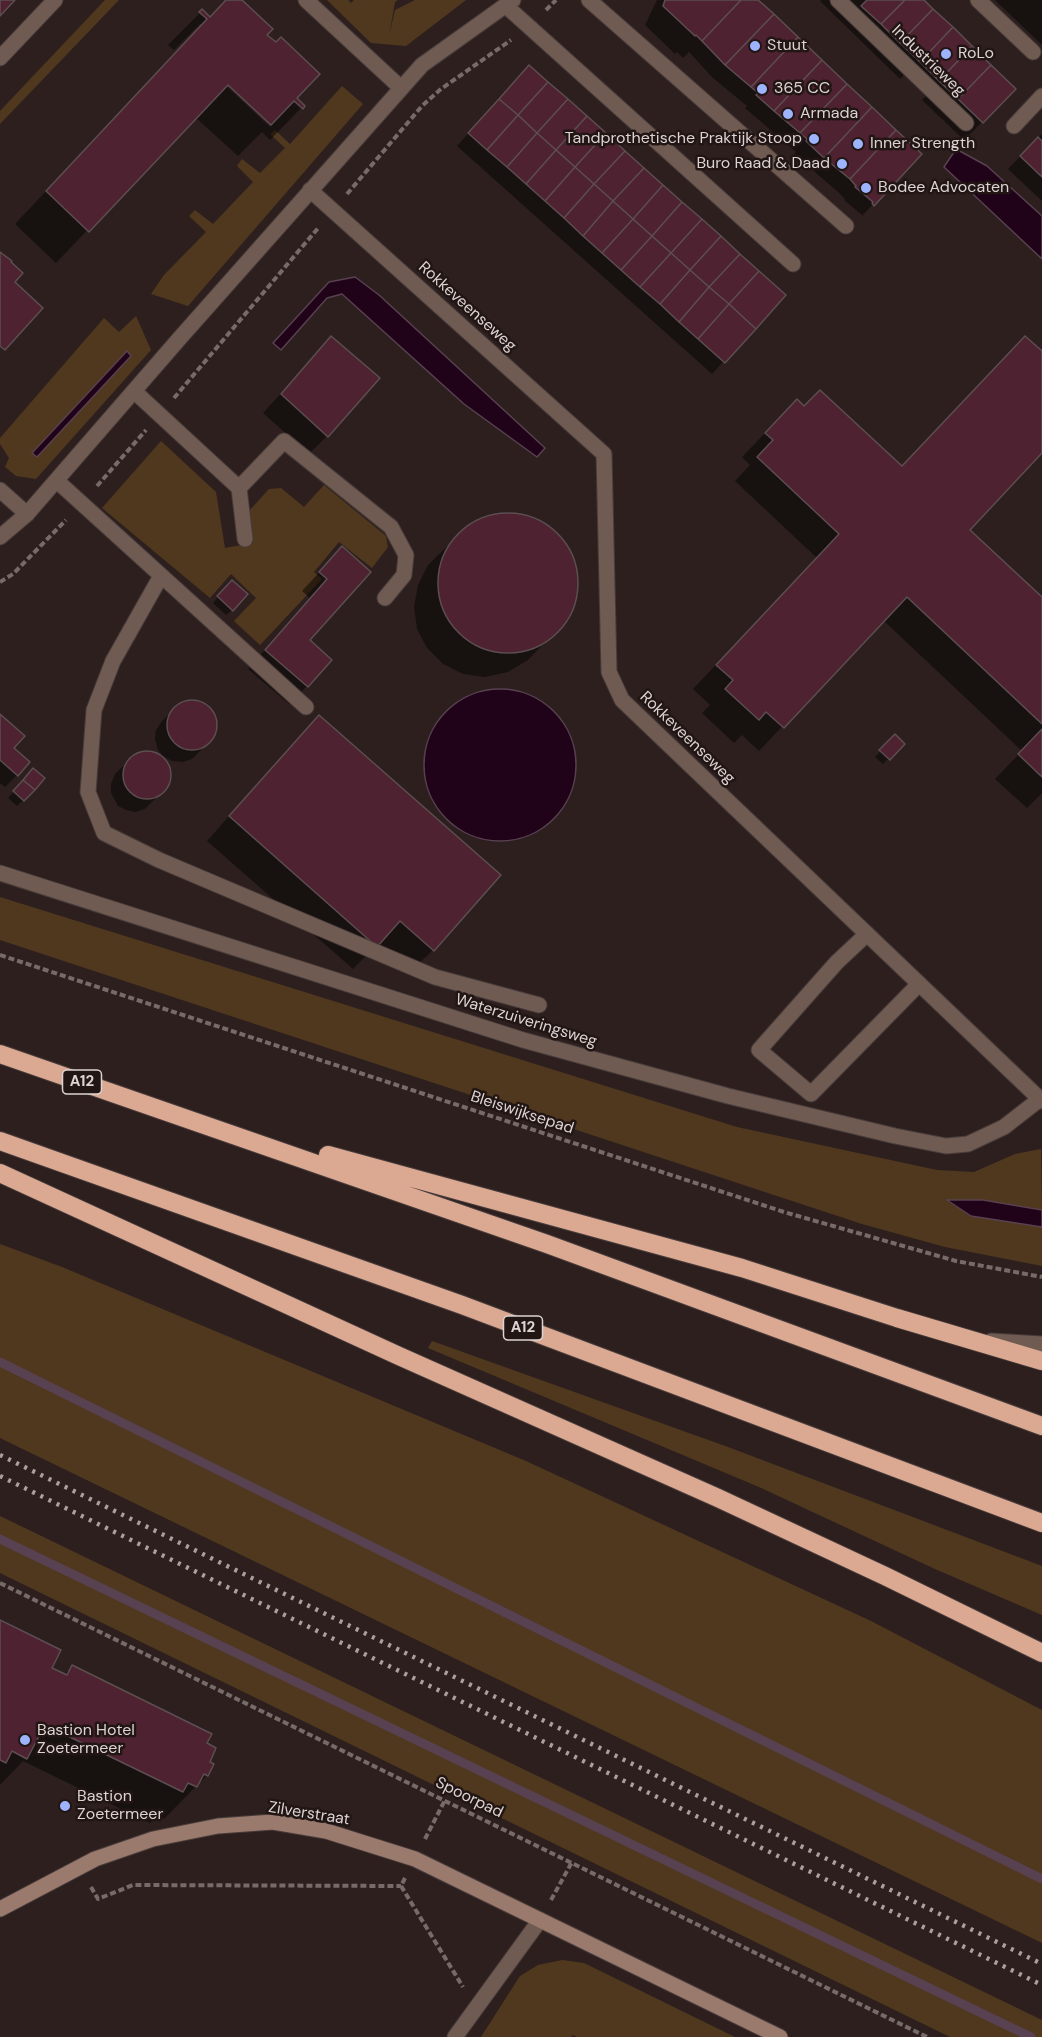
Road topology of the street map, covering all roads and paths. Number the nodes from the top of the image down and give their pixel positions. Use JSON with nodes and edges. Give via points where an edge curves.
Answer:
{"nodes":[{"id":1,"x":56,"y":0,"type":"edge"},
{"id":2,"x":306,"y":0,"type":"edge"},
{"id":3,"x":556,"y":0,"type":"edge"},
{"id":4,"x":589,"y":0,"type":"edge"},
{"id":5,"x":838,"y":0,"type":"edge"},
{"id":6,"x":978,"y":0,"type":"edge"},
{"id":7,"x":509,"y":3,"type":"edge"},
{"id":8,"x":530,"y":27,"type":"junction"},
{"id":9,"x":1033,"y":52,"type":"dead end"},
{"id":10,"x":0,"y":58,"type":"edge"},
{"id":11,"x":401,"y":88,"type":"junction"},
{"id":12,"x":1042,"y":96,"type":"edge"},
{"id":13,"x":966,"y":123,"type":"dead end"},
{"id":14,"x":1014,"y":126,"type":"dead end"},
{"id":15,"x":310,"y":190,"type":"junction"},
{"id":16,"x":333,"y":210,"type":"junction"},
{"id":17,"x":846,"y":226,"type":"dead end"},
{"id":18,"x":793,"y":264,"type":"dead end"},
{"id":19,"x":135,"y":392,"type":"junction"},
{"id":20,"x":159,"y":415,"type":"junction"},
{"id":21,"x":57,"y":481,"type":"junction"},
{"id":22,"x":239,"y":488,"type":"junction"},
{"id":23,"x":0,"y":490,"type":"edge"},
{"id":24,"x":81,"y":503,"type":"junction"},
{"id":25,"x":27,"y":514,"type":"junction"},
{"id":26,"x":0,"y":537,"type":"edge"},
{"id":27,"x":245,"y":539,"type":"dead end"},
{"id":28,"x":161,"y":576,"type":"junction"},
{"id":29,"x":0,"y":582,"type":"edge"},
{"id":30,"x":385,"y":598,"type":"dead end"},
{"id":31,"x":306,"y":708,"type":"dead end"},
{"id":32,"x":0,"y":873,"type":"edge"},
{"id":33,"x":867,"y":934,"type":"junction"},
{"id":34,"x":0,"y":955,"type":"edge"},
{"id":35,"x":919,"y":984,"type":"junction"},
{"id":36,"x":539,"y":1005,"type":"dead end"},
{"id":37,"x":0,"y":1054,"type":"edge"},
{"id":38,"x":1041,"y":1100,"type":"edge"},
{"id":39,"x":165,"y":1110,"type":"junction"},
{"id":40,"x":0,"y":1141,"type":"edge"},
{"id":41,"x":0,"y":1173,"type":"edge"},
{"id":42,"x":1042,"y":1277,"type":"edge"},
{"id":43,"x":967,"y":1340,"type":"junction"},
{"id":44,"x":1042,"y":1344,"type":"edge"},
{"id":45,"x":1042,"y":1361,"type":"edge"},
{"id":46,"x":1042,"y":1426,"type":"edge"},
{"id":47,"x":1042,"y":1523,"type":"edge"},
{"id":48,"x":0,"y":1583,"type":"edge"},
{"id":49,"x":1042,"y":1653,"type":"edge"},
{"id":50,"x":445,"y":1800,"type":"junction"},
{"id":51,"x":415,"y":1859,"type":"junction"},
{"id":52,"x":572,"y":1862,"type":"junction"},
{"id":53,"x":81,"y":1867,"type":"junction"},
{"id":54,"x":401,"y":1886,"type":"junction"},
{"id":55,"x":0,"y":1909,"type":"edge"},
{"id":56,"x":540,"y":1920,"type":"junction"},
{"id":57,"x":480,"y":2002,"type":"junction"},
{"id":58,"x":455,"y":2037,"type":"edge"},
{"id":59,"x":780,"y":2037,"type":"edge"},
{"id":60,"x":927,"y":2037,"type":"edge"}],
"edges":[{"from":1,"to":10,"type":"street"},
{"from":2,"to":11,"type":"street"},
{"from":3,"to":8,"type":"path"},
{"from":4,"to":17,"type":"street"},
{"from":5,"to":13,"type":"street","name":"Industrieweg"},
{"from":6,"to":9,"type":"street"},
{"from":7,"to":8,"type":"street"},
{"from":7,"to":11,"type":"street","via":[[422,65]]},
{"from":8,"to":16,"type":"path","via":[[422,106]]},
{"from":8,"to":18,"type":"street"},
{"from":11,"to":15,"type":"street"},
{"from":12,"to":14,"type":"street"},
{"from":15,"to":16,"type":"street","name":"Rokkeveenseweg"},
{"from":15,"to":19,"type":"street"},
{"from":16,"to":20,"type":"path"},
{"from":16,"to":33,"type":"street","name":"Rokkeveenseweg","via":[[604,454],[609,672],[622,700]]},
{"from":19,"to":20,"type":"street"},
{"from":19,"to":21,"type":"street"},
{"from":20,"to":22,"type":"street"},
{"from":20,"to":24,"type":"path"},
{"from":21,"to":24,"type":"street"},
{"from":21,"to":25,"type":"street"},
{"from":22,"to":27,"type":"street"},
{"from":22,"to":30,"type":"street","via":[[284,441],[391,527],[406,555],[404,575]]},
{"from":23,"to":25,"type":"street"},
{"from":24,"to":28,"type":"street"},
{"from":24,"to":29,"type":"path","via":[[44,545]]},
{"from":25,"to":26,"type":"street"},
{"from":28,"to":31,"type":"street"},
{"from":28,"to":36,"type":"street","via":[[112,661],[94,710],[88,792],[104,833],[435,977]]},
{"from":32,"to":38,"type":"street","name":"Waterzuiveringsweg","via":[[523,1040],[895,1136],[946,1146],[968,1144],[1004,1127]]},
{"from":33,"to":35,"type":"street","name":"Rokkeveenseweg"},
{"from":33,"to":35,"type":"street","via":[[759,1050],[811,1094]]},
{"from":34,"to":42,"type":"path","name":"Bleiswijksepad","via":[[784,1212],[956,1261]]},
{"from":35,"to":38,"type":"street","name":"Rokkeveenseweg"},
{"from":37,"to":39,"type":"highway","number":"A12"},
{"from":39,"to":43,"type":"highway","number":"A12","via":[[742,1268]]},
{"from":39,"to":46,"type":"highway","number":"A12","via":[[569,1251]]},
{"from":40,"to":47,"type":"highway","number":"A12","via":[[462,1305]]},
{"from":41,"to":49,"type":"highway","via":[[718,1498]]},
{"from":43,"to":44,"type":"street","number":"A12"},
{"from":43,"to":45,"type":"highway","number":"A12"},
{"from":48,"to":50,"type":"path","name":"Spoorpad"},
{"from":50,"to":51,"type":"path"},
{"from":50,"to":52,"type":"path","name":"Spoorpad"},
{"from":51,"to":53,"type":"street","name":"Zilverstraat","via":[[326,1831],[273,1822],[218,1826],[153,1839]]},
{"from":51,"to":54,"type":"path"},
{"from":51,"to":56,"type":"street","name":"Zilverstraat"},
{"from":52,"to":56,"type":"path"},
{"from":52,"to":60,"type":"path","name":"Spoorpad"},
{"from":53,"to":54,"type":"path","via":[[98,1899],[133,1885]]},
{"from":53,"to":55,"type":"street","name":"Zilverstraat"},
{"from":54,"to":57,"type":"path","via":[[460,1984]]},
{"from":56,"to":57,"type":"street"},
{"from":56,"to":59,"type":"street","name":"Zilverstraat"},
{"from":57,"to":58,"type":"street"}]}
